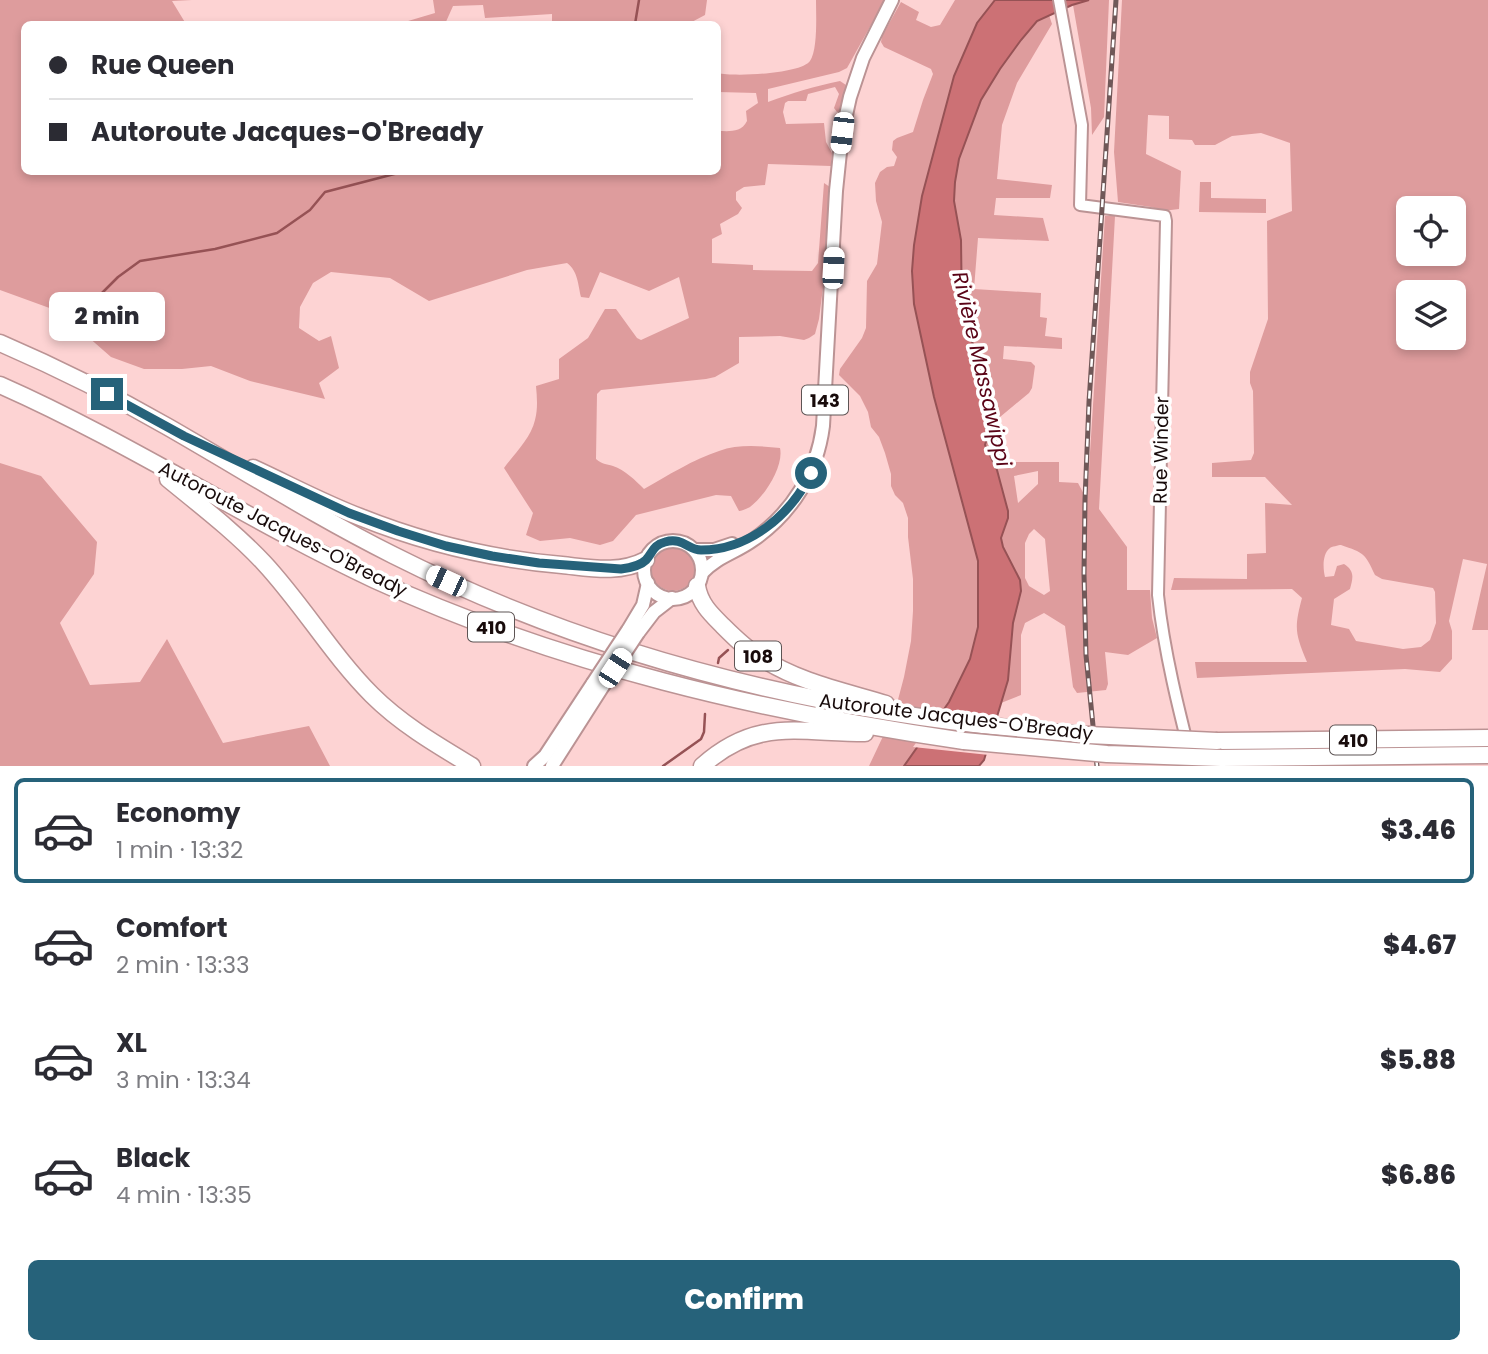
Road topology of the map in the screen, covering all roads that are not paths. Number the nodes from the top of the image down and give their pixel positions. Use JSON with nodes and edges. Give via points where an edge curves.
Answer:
{"nodes":[{"id":1,"x":892,"y":0,"type":"edge"},
{"id":2,"x":1059,"y":0,"type":"edge"},
{"id":3,"x":0,"y":343,"type":"edge"},
{"id":4,"x":0,"y":385,"type":"edge"},
{"id":5,"x":184,"y":436,"type":"junction"},
{"id":6,"x":140,"y":455,"type":"junction"},
{"id":7,"x":778,"y":519,"type":"junction"},
{"id":8,"x":695,"y":550,"type":"junction"},
{"id":9,"x":646,"y":560,"type":"junction"},
{"id":10,"x":700,"y":579,"type":"junction"},
{"id":11,"x":648,"y":583,"type":"junction"},
{"id":12,"x":672,"y":598,"type":"junction"},
{"id":13,"x":633,"y":632,"type":"junction"},
{"id":14,"x":598,"y":684,"type":"junction"},
{"id":15,"x":879,"y":706,"type":"junction"},
{"id":16,"x":869,"y":730,"type":"junction"},
{"id":17,"x":1488,"y":738,"type":"edge"},
{"id":18,"x":1488,"y":755,"type":"edge"},
{"id":19,"x":472,"y":766,"type":"edge"},
{"id":20,"x":534,"y":766,"type":"edge"},
{"id":21,"x":552,"y":766,"type":"edge"},
{"id":22,"x":702,"y":766,"type":"edge"},
{"id":23,"x":1193,"y":766,"type":"edge"}],
"edges":[{"from":1,"to":7,"type":"main road","number":"143","via":[[860,67],[842,133],[819,450],[804,486]]},
{"from":2,"to":23,"type":"street","name":"Rue Winder","via":[[1082,125],[1080,205],[1165,216],[1166,221],[1158,595]]},
{"from":3,"to":5,"type":"highway","name":"Autoroute Jacques-O'Bready","number":"410"},
{"from":4,"to":6,"type":"highway","name":"Autoroute Jacques-O'Bready","number":"410"},
{"from":5,"to":9,"type":"highway","via":[[359,517],[446,546],[515,560],[597,568],[625,568]]},
{"from":5,"to":15,"type":"highway","name":"Autoroute Jacques-O'Bready","number":"410","via":[[363,540],[527,615],[706,674],[795,696]]},
{"from":6,"to":16,"type":"highway","name":"Autoroute Jacques-O'Bready","number":"410","via":[[335,561],[489,627],[671,684]]},
{"from":6,"to":19,"type":"highway","via":[[256,555],[374,697],[410,727]]},
{"from":7,"to":8,"type":"main road","number":"143","via":[[729,546]]},
{"from":7,"to":10,"type":"main road","number":"143","via":[[753,540],[719,558]]},
{"from":8,"to":9,"type":"main road","via":[[667,541],[654,548]]},
{"from":8,"to":10,"type":"main road","number":"108","via":[[701,562]]},
{"from":9,"to":11,"type":"main road"},
{"from":10,"to":12,"type":"main road","via":[[685,596]]},
{"from":10,"to":15,"type":"highway","number":"108","via":[[700,600],[706,608],[760,658]]},
{"from":11,"to":12,"type":"main road","via":[[658,594]]},
{"from":11,"to":13,"type":"main road"},
{"from":12,"to":13,"type":"main road"},
{"from":13,"to":14,"type":"main road","bridge":true},
{"from":14,"to":20,"type":"main road"},
{"from":14,"to":21,"type":"main road"},
{"from":15,"to":17,"type":"highway","name":"Autoroute Jacques-O'Bready","number":"410","bridge":true,"via":[[936,719],[1079,734],[1217,741]]},
{"from":16,"to":18,"type":"highway","name":"Autoroute Jacques-O'Bready","number":"410","bridge":true,"via":[[1144,756]]},
{"from":16,"to":22,"type":"highway","via":[[759,733],[739,740]]}]}
